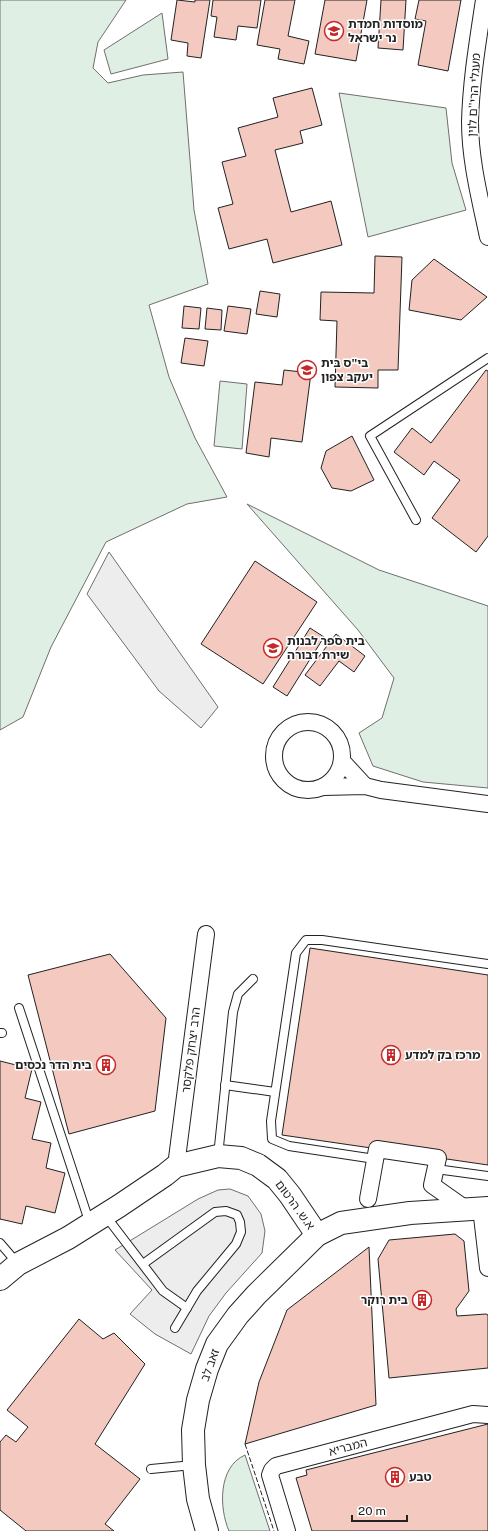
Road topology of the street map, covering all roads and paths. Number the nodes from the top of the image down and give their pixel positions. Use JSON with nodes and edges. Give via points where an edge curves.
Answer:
{"nodes":[{"id":1,"x":484,"y":0,"type":"edge"},
{"id":2,"x":488,"y":237,"type":"edge"},
{"id":3,"x":488,"y":358,"type":"edge"},
{"id":4,"x":416,"y":520,"type":"dead end"},
{"id":5,"x":342,"y":761,"type":"junction"},
{"id":6,"x":365,"y":786,"type":"junction"},
{"id":7,"x":323,"y":787,"type":"junction"},
{"id":8,"x":488,"y":804,"type":"edge"},
{"id":9,"x":206,"y":934,"type":"dead end"},
{"id":10,"x":488,"y":964,"type":"edge"},
{"id":11,"x":254,"y":979,"type":"dead end"},
{"id":12,"x":19,"y":1008,"type":"dead end"},
{"id":13,"x":225,"y":1085,"type":"junction"},
{"id":14,"x":275,"y":1092,"type":"junction"},
{"id":15,"x":218,"y":1156,"type":"junction"},
{"id":16,"x":375,"y":1159,"type":"junction"},
{"id":17,"x":176,"y":1166,"type":"junction"},
{"id":18,"x":436,"y":1169,"type":"junction"},
{"id":19,"x":488,"y":1176,"type":"edge"},
{"id":20,"x":368,"y":1199,"type":"dead end"},
{"id":21,"x":478,"y":1208,"type":"edge"},
{"id":22,"x":98,"y":1220,"type":"junction"},
{"id":23,"x":317,"y":1235,"type":"junction"},
{"id":24,"x":0,"y":1243,"type":"edge"},
{"id":25,"x":18,"y":1264,"type":"junction"},
{"id":26,"x":143,"y":1264,"type":"junction"},
{"id":27,"x":488,"y":1268,"type":"edge"},
{"id":28,"x":0,"y":1279,"type":"edge"},
{"id":29,"x":187,"y":1308,"type":"junction"},
{"id":30,"x":175,"y":1328,"type":"dead end"},
{"id":31,"x":488,"y":1414,"type":"edge"},
{"id":32,"x":194,"y":1465,"type":"junction"},
{"id":33,"x":151,"y":1469,"type":"dead end"},
{"id":34,"x":207,"y":1531,"type":"edge"},
{"id":35,"x":287,"y":1531,"type":"edge"}],
"edges":[{"from":1,"to":2,"type":"street","name":"מעגלי הרי''ם לוין","via":[[470,123],[473,164]]},
{"from":3,"to":4,"type":"lane","via":[[370,436]]},
{"from":5,"to":6,"type":"street"},
{"from":5,"to":7,"type":"street","via":[[332,781]]},
{"from":5,"to":7,"type":"street","via":[[338,739],[331,730],[321,724],[309,721],[298,723],[287,728],[280,737],[274,759],[276,770],[283,779],[301,790]]},
{"from":6,"to":7,"type":"street"},
{"from":6,"to":8,"type":"street"},
{"from":9,"to":17,"type":"street","name":"הרב יצחק פלקסר"},
{"from":10,"to":14,"type":"lane","via":[[322,940],[306,940],[296,953]]},
{"from":11,"to":13,"type":"lane","via":[[238,994],[233,1012]]},
{"from":12,"to":22,"type":"lane"},
{"from":13,"to":14,"type":"lane"},
{"from":13,"to":15,"type":"lane"},
{"from":14,"to":16,"type":"lane","via":[[271,1121],[272,1139],[289,1146]]},
{"from":15,"to":17,"type":"street","name":"א.ש. הרטום"},
{"from":15,"to":23,"type":"street","name":"א.ש. הרטום","via":[[241,1158],[258,1165],[277,1179]]},
{"from":16,"to":18,"type":"street","via":[[377,1149],[438,1158]]},
{"from":16,"to":20,"type":"street"},
{"from":17,"to":22,"type":"street","name":"א.ש. הרטום"},
{"from":18,"to":19,"type":"lane"},
{"from":18,"to":21,"type":"street","via":[[432,1185]]},
{"from":21,"to":23,"type":"street","name":"א.ש. הרטום","via":[[410,1213],[341,1223]]},
{"from":21,"to":27,"type":"street"},
{"from":22,"to":25,"type":"street","name":"א.ש. הרטום"},
{"from":22,"to":26,"type":"lane"},
{"from":23,"to":32,"type":"street","name":"זאב לב","via":[[256,1295],[217,1344],[198,1400],[193,1430]]},
{"from":24,"to":25,"type":"lane"},
{"from":25,"to":28,"type":"street","name":"א.ש. הרטום"},
{"from":26,"to":29,"type":"lane","via":[[164,1291]]},
{"from":26,"to":29,"type":"lane","via":[[215,1212],[226,1211],[237,1215],[241,1232],[236,1244],[197,1291]]},
{"from":29,"to":30,"type":"lane"},
{"from":31,"to":35,"type":"street","name":"המבריא","via":[[473,1414],[276,1466],[270,1475]]},
{"from":32,"to":33,"type":"lane"},
{"from":32,"to":34,"type":"street","name":"זאב לב","via":[[198,1499]]}]}
